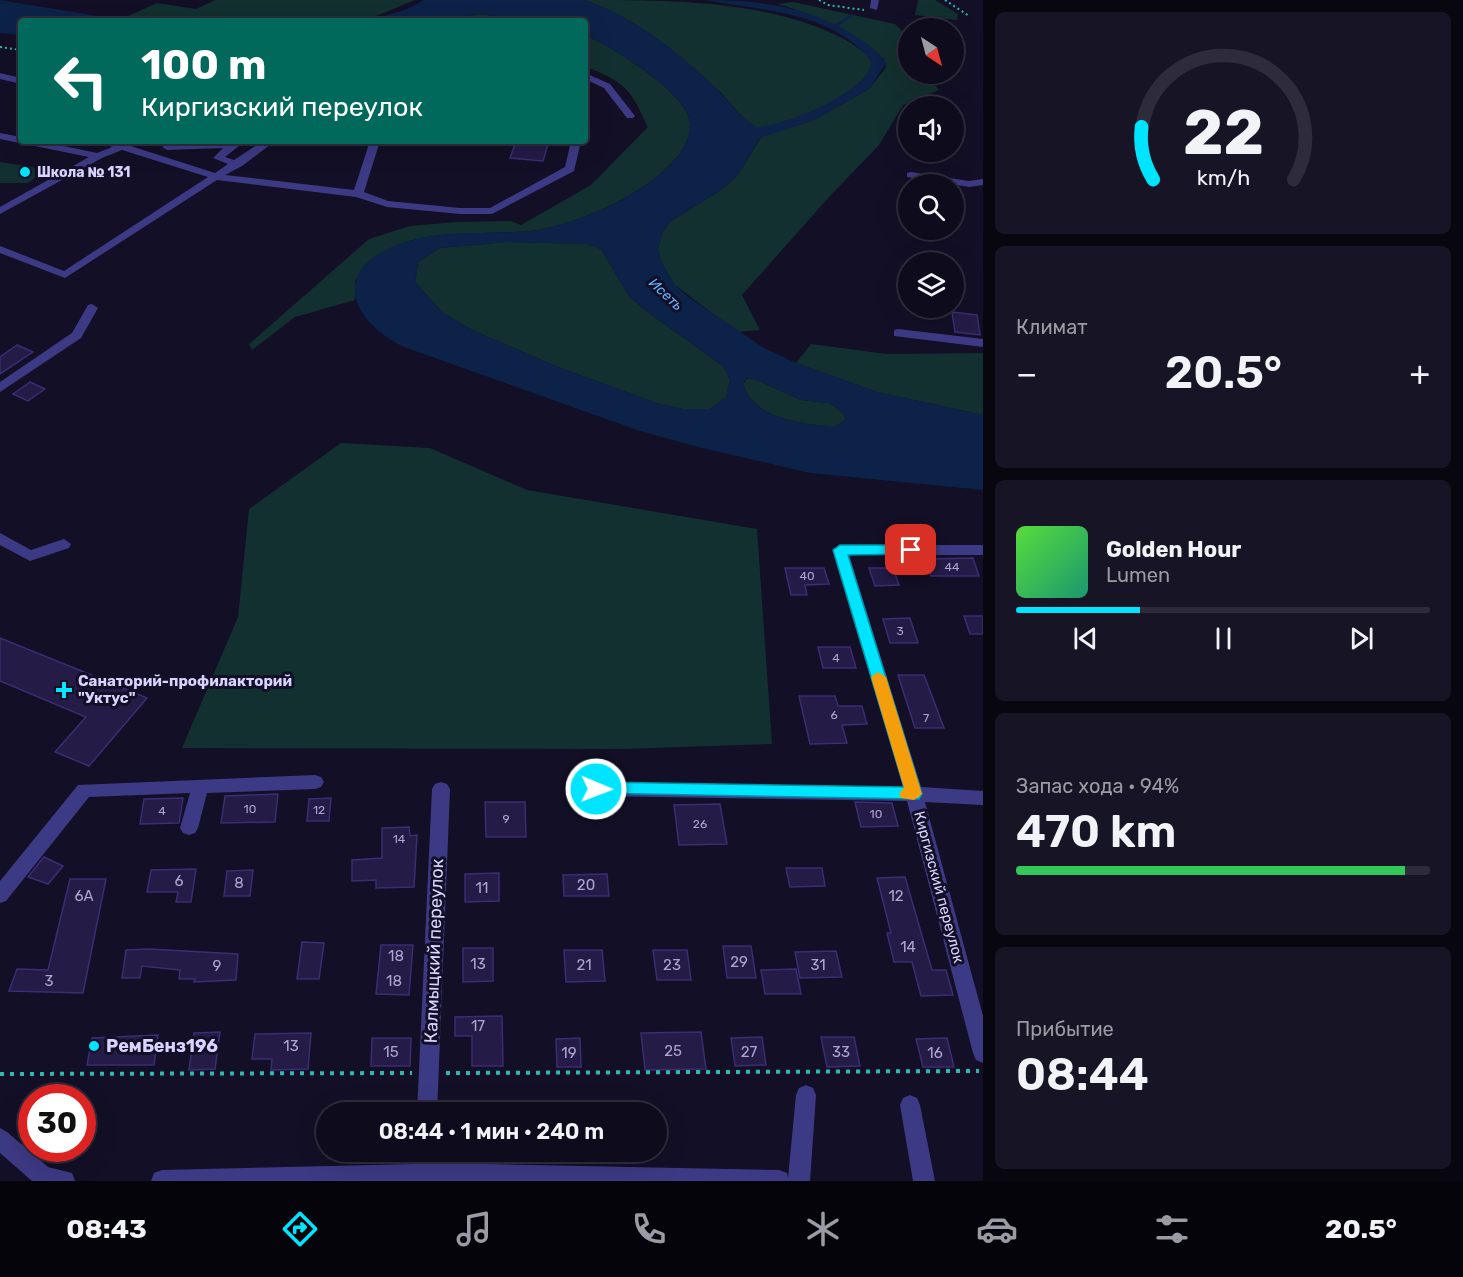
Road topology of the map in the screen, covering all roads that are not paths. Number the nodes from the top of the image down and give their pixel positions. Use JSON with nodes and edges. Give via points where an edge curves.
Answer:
{"nodes":[{"id":1,"x":0,"y":76,"type":"edge"},
{"id":2,"x":588,"y":77,"type":"edge"},
{"id":3,"x":18,"y":80,"type":"edge"},
{"id":4,"x":630,"y":116,"type":"dead end"},
{"id":5,"x":0,"y":136,"type":"edge"},
{"id":6,"x":18,"y":139,"type":"edge"},
{"id":7,"x":40,"y":144,"type":"edge"},
{"id":8,"x":112,"y":144,"type":"edge"},
{"id":9,"x":219,"y":144,"type":"edge"},
{"id":10,"x":235,"y":144,"type":"edge"},
{"id":11,"x":266,"y":144,"type":"edge"},
{"id":12,"x":374,"y":144,"type":"edge"},
{"id":13,"x":575,"y":144,"type":"edge"},
{"id":14,"x":120,"y":147,"type":"junction"},
{"id":15,"x":167,"y":147,"type":"dead end"},
{"id":16,"x":98,"y":156,"type":"junction"},
{"id":17,"x":238,"y":164,"type":"junction"},
{"id":18,"x":218,"y":177,"type":"junction"},
{"id":19,"x":983,"y":182,"type":"edge"},
{"id":20,"x":964,"y":183,"type":"edge"},
{"id":21,"x":358,"y":194,"type":"junction"},
{"id":22,"x":0,"y":211,"type":"edge"},
{"id":23,"x":0,"y":249,"type":"edge"},
{"id":24,"x":92,"y":308,"type":"dead end"},
{"id":25,"x":898,"y":333,"type":"dead end"},
{"id":26,"x":983,"y":343,"type":"edge"},
{"id":27,"x":0,"y":388,"type":"edge"},
{"id":28,"x":0,"y":538,"type":"edge"},
{"id":29,"x":64,"y":544,"type":"dead end"},
{"id":30,"x":983,"y":550,"type":"edge"},
{"id":31,"x":315,"y":782,"type":"dead end"},
{"id":32,"x":200,"y":787,"type":"junction"},
{"id":33,"x":441,"y":789,"type":"dead end"},
{"id":34,"x":596,"y":789,"type":"dead end"},
{"id":35,"x":914,"y":794,"type":"junction"},
{"id":36,"x":983,"y":798,"type":"edge"},
{"id":37,"x":189,"y":828,"type":"dead end"},
{"id":38,"x":0,"y":895,"type":"edge"},
{"id":39,"x":983,"y":1053,"type":"edge"},
{"id":40,"x":806,"y":1095,"type":"dead end"},
{"id":41,"x":428,"y":1102,"type":"edge"},
{"id":42,"x":910,"y":1105,"type":"dead end"},
{"id":43,"x":0,"y":1139,"type":"edge"},
{"id":44,"x":426,"y":1162,"type":"edge"},
{"id":45,"x":425,"y":1174,"type":"junction"},
{"id":46,"x":50,"y":1179,"type":"edge"},
{"id":47,"x":162,"y":1181,"type":"edge"},
{"id":48,"x":779,"y":1181,"type":"edge"},
{"id":49,"x":799,"y":1181,"type":"edge"},
{"id":50,"x":924,"y":1181,"type":"edge"}],
"edges":[{"from":1,"to":3,"type":"street"},
{"from":2,"to":4,"type":"street","via":[[607,86]]},
{"from":5,"to":6,"type":"street"},
{"from":7,"to":16,"type":"street"},
{"from":8,"to":14,"type":"street"},
{"from":9,"to":15,"type":"street"},
{"from":10,"to":17,"type":"street","via":[[218,158]]},
{"from":11,"to":17,"type":"street"},
{"from":12,"to":21,"type":"street"},
{"from":13,"to":21,"type":"street","via":[[570,169],[492,211],[387,204]]},
{"from":14,"to":16,"type":"street"},
{"from":14,"to":18,"type":"street"},
{"from":16,"to":22,"type":"street"},
{"from":17,"to":18,"type":"street"},
{"from":18,"to":21,"type":"street"},
{"from":18,"to":23,"type":"street","via":[[65,275]]},
{"from":19,"to":20,"type":"street"},
{"from":24,"to":27,"type":"street","via":[[77,335]]},
{"from":25,"to":26,"type":"street"},
{"from":28,"to":29,"type":"street","via":[[32,551]]},
{"from":30,"to":35,"type":"street","name":"Киргизский переулок","via":[[840,550]]},
{"from":31,"to":32,"type":"street"},
{"from":32,"to":37,"type":"street"},
{"from":32,"to":38,"type":"street","via":[[84,790]]},
{"from":33,"to":41,"type":"street","name":"Калмыцкий переулок"},
{"from":34,"to":35,"type":"street"},
{"from":35,"to":36,"type":"street"},
{"from":35,"to":39,"type":"street","name":"Киргизский переулок"},
{"from":40,"to":49,"type":"street"},
{"from":42,"to":50,"type":"street"},
{"from":43,"to":46,"type":"street"},
{"from":44,"to":45,"type":"street"},
{"from":45,"to":47,"type":"street"},
{"from":45,"to":48,"type":"street"}]}
